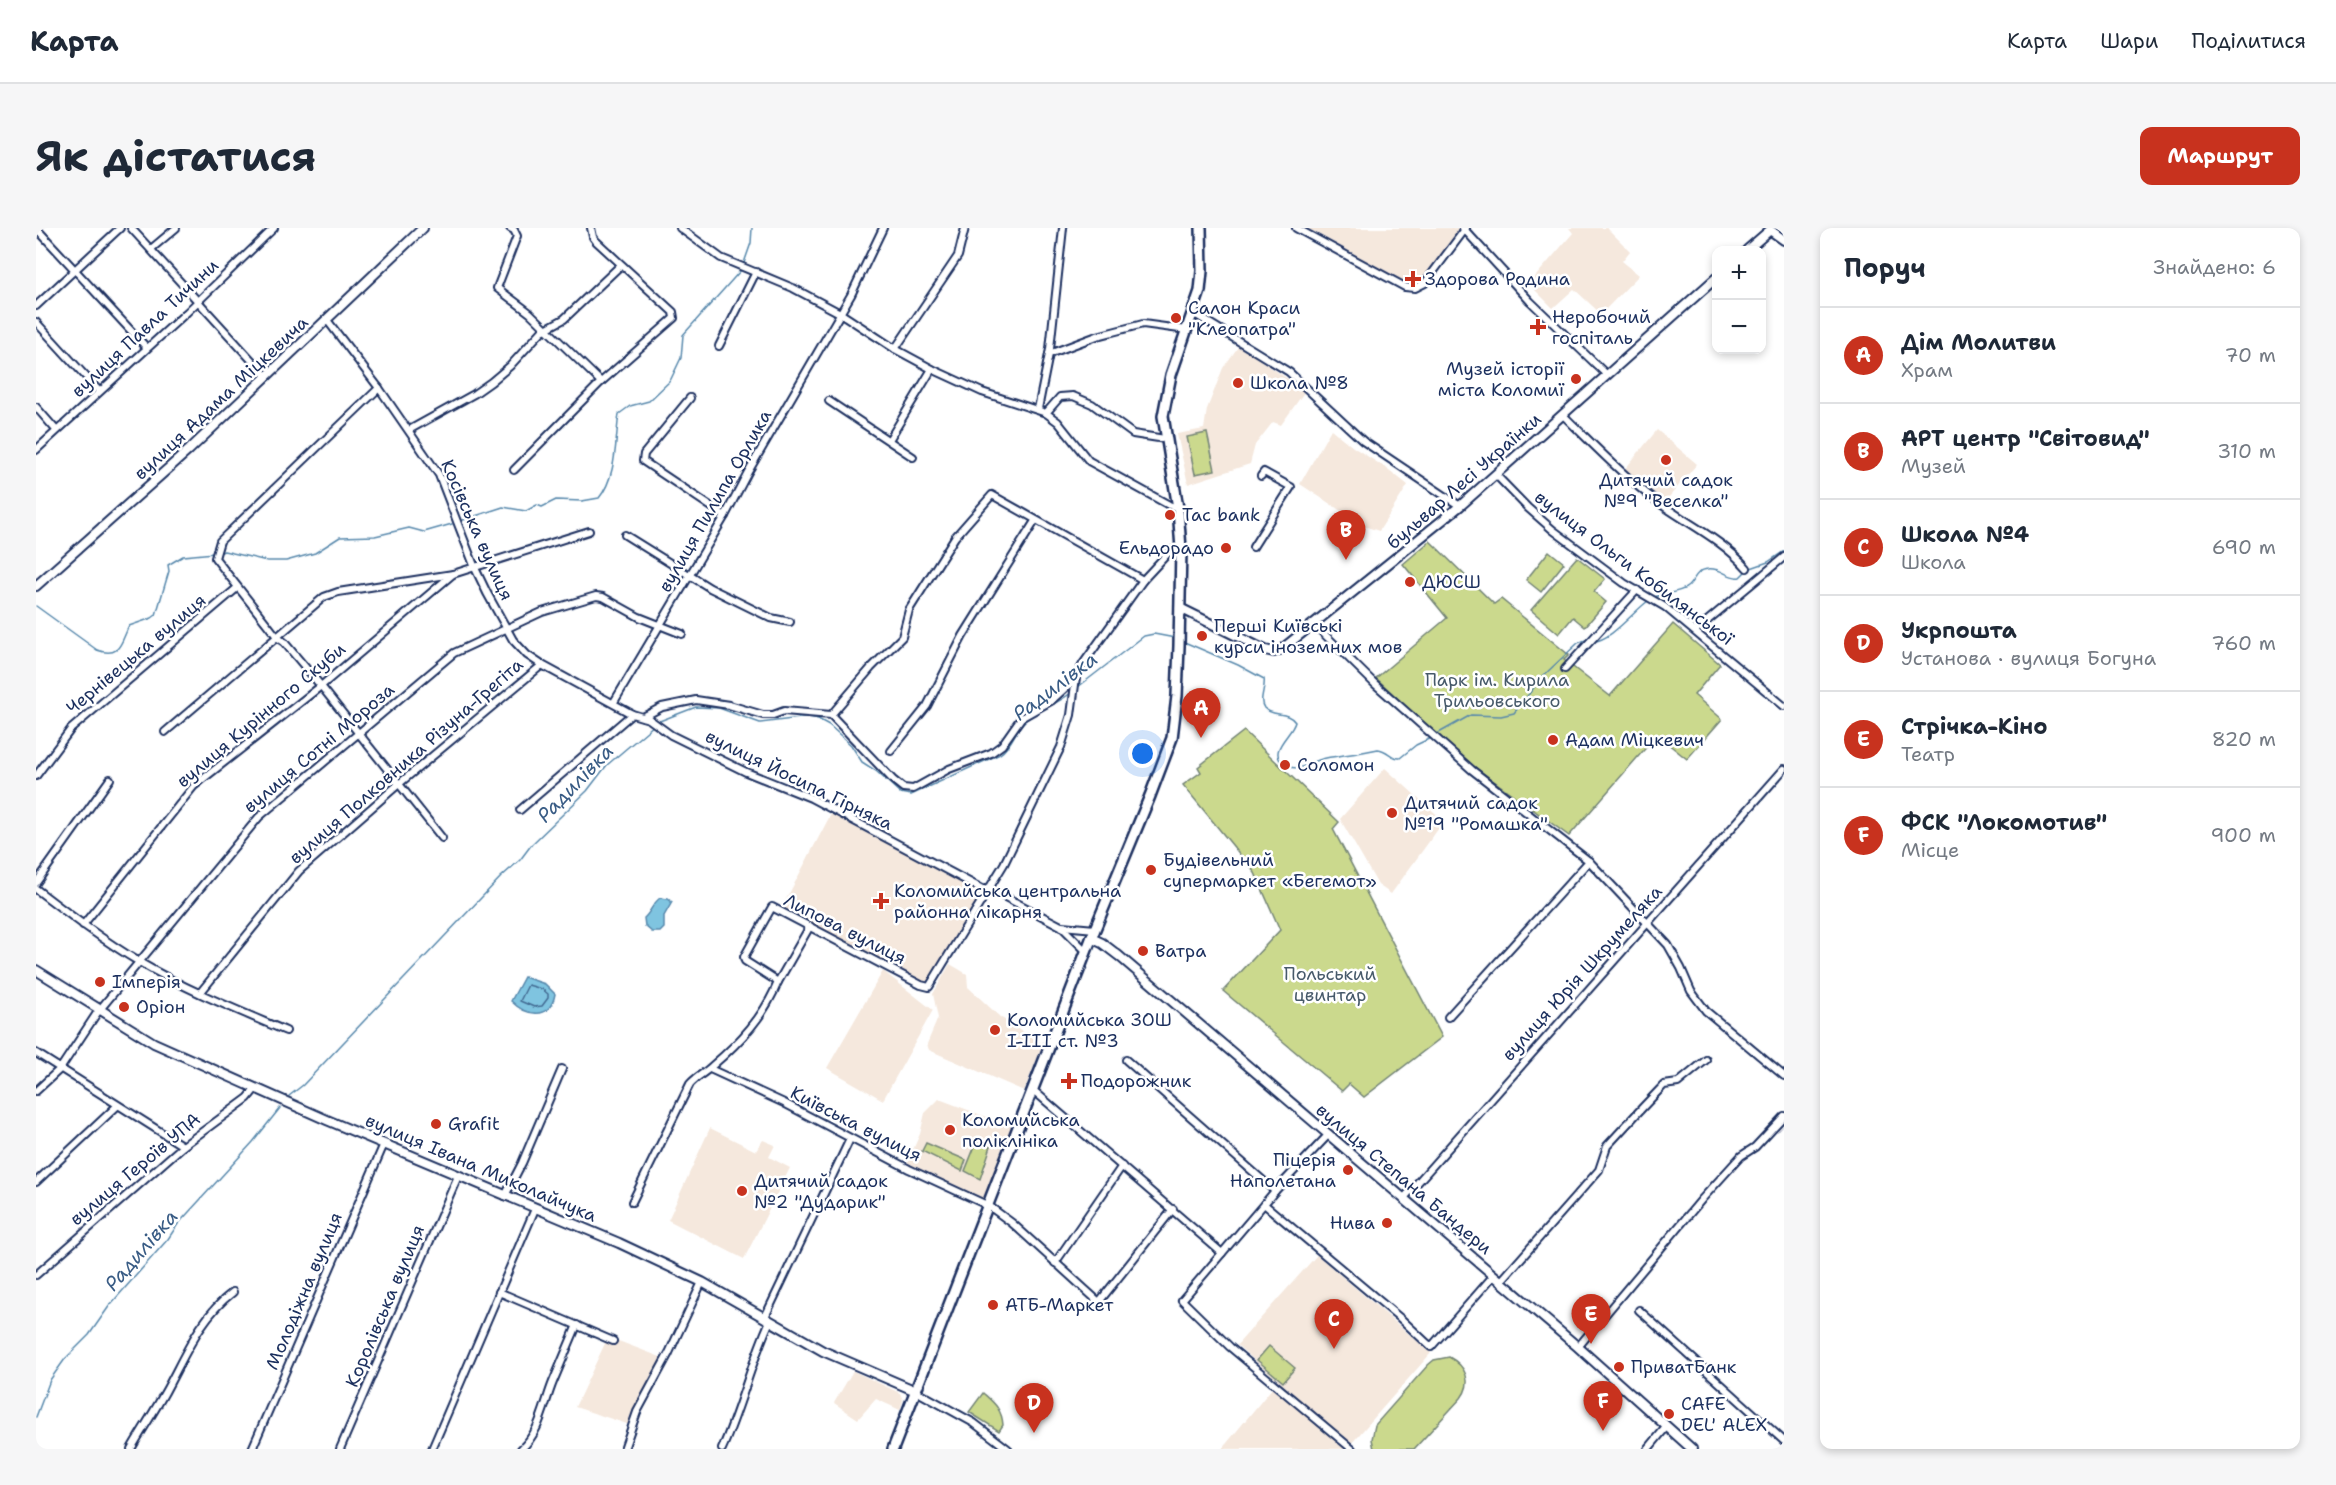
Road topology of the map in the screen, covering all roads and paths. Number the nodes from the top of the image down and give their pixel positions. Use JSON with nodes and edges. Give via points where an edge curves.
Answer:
{"nodes":[{"id":1,"x":36,"y":228,"type":"edge"},
{"id":2,"x":120,"y":228,"type":"edge"},
{"id":3,"x":131,"y":228,"type":"edge"},
{"id":4,"x":176,"y":228,"type":"edge"},
{"id":5,"x":274,"y":228,"type":"edge"},
{"id":6,"x":423,"y":228,"type":"edge"},
{"id":7,"x":510,"y":228,"type":"edge"},
{"id":8,"x":591,"y":228,"type":"edge"},
{"id":9,"x":680,"y":228,"type":"edge"},
{"id":10,"x":883,"y":228,"type":"edge"},
{"id":11,"x":965,"y":228,"type":"edge"},
{"id":12,"x":1063,"y":228,"type":"edge"},
{"id":13,"x":1201,"y":228,"type":"edge"},
{"id":14,"x":1296,"y":228,"type":"edge"},
{"id":15,"x":1464,"y":229,"type":"edge"},
{"id":16,"x":1784,"y":240,"type":"edge"},
{"id":17,"x":1752,"y":246,"type":"edge"},
{"id":18,"x":151,"y":249,"type":"junction"},
{"id":19,"x":621,"y":265,"type":"junction"},
{"id":20,"x":76,"y":269,"type":"junction"},
{"id":21,"x":756,"y":272,"type":"junction"},
{"id":22,"x":1712,"y":282,"type":"edge"},
{"id":23,"x":198,"y":302,"type":"junction"},
{"id":24,"x":36,"y":306,"type":"edge"},
{"id":25,"x":840,"y":313,"type":"junction"},
{"id":26,"x":1193,"y":313,"type":"junction"},
{"id":27,"x":327,"y":320,"type":"junction"},
{"id":28,"x":36,"y":322,"type":"edge"},
{"id":29,"x":546,"y":329,"type":"junction"},
{"id":30,"x":1187,"y":330,"type":"junction"},
{"id":31,"x":719,"y":346,"type":"dead end"},
{"id":32,"x":147,"y":348,"type":"junction"},
{"id":33,"x":896,"y":349,"type":"junction"},
{"id":34,"x":1049,"y":354,"type":"junction"},
{"id":35,"x":932,"y":369,"type":"junction"},
{"id":36,"x":1607,"y":375,"type":"junction"},
{"id":37,"x":267,"y":377,"type":"junction"},
{"id":38,"x":601,"y":382,"type":"junction"},
{"id":39,"x":380,"y":388,"type":"junction"},
{"id":40,"x":99,"y":391,"type":"junction"},
{"id":41,"x":690,"y":398,"type":"dead end"},
{"id":42,"x":829,"y":401,"type":"dead end"},
{"id":43,"x":36,"y":407,"type":"edge"},
{"id":44,"x":1038,"y":409,"type":"junction"},
{"id":45,"x":1046,"y":413,"type":"junction"},
{"id":46,"x":1563,"y":414,"type":"junction"},
{"id":47,"x":56,"y":430,"type":"junction"},
{"id":48,"x":409,"y":430,"type":"junction"},
{"id":49,"x":1165,"y":439,"type":"junction"},
{"id":50,"x":889,"y":440,"type":"junction"},
{"id":51,"x":36,"y":450,"type":"edge"},
{"id":52,"x":913,"y":457,"type":"dead end"},
{"id":53,"x":514,"y":470,"type":"dead end"},
{"id":54,"x":1496,"y":475,"type":"junction"},
{"id":55,"x":1261,"y":476,"type":"dead end"},
{"id":56,"x":1460,"y":506,"type":"junction"},
{"id":57,"x":1178,"y":508,"type":"junction"},
{"id":58,"x":725,"y":516,"type":"junction"},
{"id":59,"x":1035,"y":521,"type":"junction"},
{"id":60,"x":589,"y":531,"type":"dead end"},
{"id":61,"x":625,"y":536,"type":"dead end"},
{"id":62,"x":1253,"y":547,"type":"dead end"},
{"id":63,"x":1181,"y":549,"type":"junction"},
{"id":64,"x":1784,"y":557,"type":"edge"},
{"id":65,"x":475,"y":568,"type":"junction"},
{"id":66,"x":453,"y":574,"type":"junction"},
{"id":67,"x":690,"y":576,"type":"junction"},
{"id":68,"x":1758,"y":579,"type":"junction"},
{"id":69,"x":1143,"y":580,"type":"junction"},
{"id":70,"x":36,"y":586,"type":"edge"},
{"id":71,"x":237,"y":588,"type":"junction"},
{"id":72,"x":1637,"y":590,"type":"junction"},
{"id":73,"x":1180,"y":608,"type":"junction"},
{"id":74,"x":790,"y":622,"type":"dead end"},
{"id":75,"x":1315,"y":625,"type":"junction"},
{"id":76,"x":660,"y":626,"type":"junction"},
{"id":77,"x":507,"y":627,"type":"junction"},
{"id":78,"x":1695,"y":631,"type":"junction"},
{"id":79,"x":682,"y":634,"type":"dead end"},
{"id":80,"x":278,"y":638,"type":"junction"},
{"id":81,"x":542,"y":665,"type":"junction"},
{"id":82,"x":1565,"y":669,"type":"dead end"},
{"id":83,"x":1076,"y":677,"type":"junction"},
{"id":84,"x":321,"y":686,"type":"junction"},
{"id":85,"x":614,"y":702,"type":"junction"},
{"id":86,"x":1784,"y":706,"type":"edge"},
{"id":87,"x":632,"y":714,"type":"junction"},
{"id":88,"x":831,"y":715,"type":"junction"},
{"id":89,"x":643,"y":717,"type":"junction"},
{"id":90,"x":165,"y":732,"type":"dead end"},
{"id":91,"x":359,"y":734,"type":"junction"},
{"id":92,"x":891,"y":752,"type":"dead end"},
{"id":93,"x":1784,"y":769,"type":"edge"},
{"id":94,"x":36,"y":776,"type":"edge"},
{"id":95,"x":110,"y":779,"type":"dead end"},
{"id":96,"x":400,"y":783,"type":"junction"},
{"id":97,"x":520,"y":810,"type":"dead end"},
{"id":98,"x":442,"y":838,"type":"dead end"},
{"id":99,"x":1589,"y":861,"type":"junction"},
{"id":100,"x":36,"y":883,"type":"edge"},
{"id":101,"x":36,"y":889,"type":"edge"},
{"id":102,"x":987,"y":890,"type":"junction"},
{"id":103,"x":1647,"y":922,"type":"junction"},
{"id":104,"x":83,"y":925,"type":"junction"},
{"id":105,"x":810,"y":926,"type":"junction"},
{"id":106,"x":1061,"y":926,"type":"junction"},
{"id":107,"x":1093,"y":933,"type":"junction"},
{"id":108,"x":1086,"y":951,"type":"junction"},
{"id":109,"x":140,"y":962,"type":"junction"},
{"id":110,"x":36,"y":970,"type":"edge"},
{"id":111,"x":778,"y":982,"type":"junction"},
{"id":112,"x":200,"y":993,"type":"junction"},
{"id":113,"x":100,"y":1010,"type":"junction"},
{"id":114,"x":1448,"y":1017,"type":"dead end"},
{"id":115,"x":286,"y":1031,"type":"dead end"},
{"id":116,"x":36,"y":1053,"type":"edge"},
{"id":117,"x":1126,"y":1060,"type":"dead end"},
{"id":118,"x":1706,"y":1060,"type":"dead end"},
{"id":119,"x":60,"y":1069,"type":"junction"},
{"id":120,"x":562,"y":1069,"type":"dead end"},
{"id":121,"x":710,"y":1069,"type":"junction"},
{"id":122,"x":1784,"y":1076,"type":"edge"},
{"id":123,"x":256,"y":1088,"type":"junction"},
{"id":124,"x":1033,"y":1090,"type":"junction"},
{"id":125,"x":36,"y":1092,"type":"edge"},
{"id":126,"x":117,"y":1106,"type":"junction"},
{"id":127,"x":1784,"y":1116,"type":"edge"},
{"id":128,"x":1329,"y":1134,"type":"junction"},
{"id":129,"x":850,"y":1139,"type":"junction"},
{"id":130,"x":384,"y":1144,"type":"junction"},
{"id":131,"x":183,"y":1146,"type":"junction"},
{"id":132,"x":1122,"y":1166,"type":"junction"},
{"id":133,"x":458,"y":1176,"type":"junction"},
{"id":134,"x":36,"y":1182,"type":"edge"},
{"id":135,"x":1275,"y":1191,"type":"junction"},
{"id":136,"x":505,"y":1196,"type":"junction"},
{"id":137,"x":1404,"y":1198,"type":"junction"},
{"id":138,"x":633,"y":1202,"type":"dead end"},
{"id":139,"x":1264,"y":1204,"type":"junction"},
{"id":140,"x":989,"y":1206,"type":"junction"},
{"id":141,"x":535,"y":1209,"type":"junction"},
{"id":142,"x":1173,"y":1209,"type":"junction"},
{"id":143,"x":1222,"y":1253,"type":"junction"},
{"id":144,"x":1055,"y":1263,"type":"junction"},
{"id":145,"x":36,"y":1275,"type":"edge"},
{"id":146,"x":1494,"y":1275,"type":"junction"},
{"id":147,"x":1501,"y":1281,"type":"junction"},
{"id":148,"x":702,"y":1282,"type":"junction"},
{"id":149,"x":233,"y":1292,"type":"dead end"},
{"id":150,"x":499,"y":1292,"type":"junction"},
{"id":151,"x":1639,"y":1310,"type":"dead end"},
{"id":152,"x":767,"y":1319,"type":"junction"},
{"id":153,"x":577,"y":1325,"type":"junction"},
{"id":154,"x":613,"y":1341,"type":"dead end"},
{"id":155,"x":1578,"y":1347,"type":"junction"},
{"id":156,"x":916,"y":1391,"type":"junction"},
{"id":157,"x":1667,"y":1426,"type":"junction"},
{"id":158,"x":1784,"y":1442,"type":"edge"},
{"id":159,"x":131,"y":1449,"type":"edge"},
{"id":160,"x":252,"y":1449,"type":"edge"},
{"id":161,"x":340,"y":1449,"type":"edge"},
{"id":162,"x":432,"y":1449,"type":"edge"},
{"id":163,"x":521,"y":1449,"type":"edge"},
{"id":164,"x":624,"y":1449,"type":"edge"},
{"id":165,"x":722,"y":1449,"type":"edge"},
{"id":166,"x":893,"y":1449,"type":"edge"},
{"id":167,"x":1008,"y":1449,"type":"edge"},
{"id":168,"x":1353,"y":1449,"type":"edge"},
{"id":169,"x":1648,"y":1449,"type":"edge"},
{"id":170,"x":1692,"y":1449,"type":"edge"}],
"edges":[{"from":1,"to":20,"type":"street"},
{"from":2,"to":20,"type":"street"},
{"from":3,"to":18,"type":"street"},
{"from":4,"to":18,"type":"street"},
{"from":5,"to":23,"type":"street","name":"вулиця Павла Тичини"},
{"from":6,"to":27,"type":"street","name":"вулиця Адама Міцкевича"},
{"from":7,"to":29,"type":"street","via":[[517,236],[498,288]]},
{"from":8,"to":19,"type":"street","via":[[593,237]]},
{"from":9,"to":21,"type":"street","via":[[721,258]]},
{"from":10,"to":25,"type":"street","name":"вулиця Пилипа Орлика"},
{"from":11,"to":33,"type":"street","via":[[958,256]]},
{"from":12,"to":34,"type":"street"},
{"from":13,"to":26,"type":"main road","via":[[1202,271]]},
{"from":14,"to":15,"type":"street","via":[[1405,287],[1415,288],[1425,283]]},
{"from":15,"to":36,"type":"street","via":[[1530,301]]},
{"from":16,"to":17,"type":"street","via":[[1770,230]]},
{"from":18,"to":23,"type":"street"},
{"from":19,"to":29,"type":"street","via":[[564,319]]},
{"from":19,"to":38,"type":"street","via":[[673,312],[674,318]]},
{"from":20,"to":24,"type":"street"},
{"from":20,"to":32,"type":"street"},
{"from":21,"to":25,"type":"street"},
{"from":21,"to":31,"type":"street"},
{"from":22,"to":36,"type":"street","name":"бульвар Лесі Українки"},
{"from":23,"to":32,"type":"street","name":"вулиця Павла Тичини"},
{"from":23,"to":37,"type":"street"},
{"from":25,"to":33,"type":"street"},
{"from":25,"to":58,"type":"street","name":"вулиця Пилипа Орлика"},
{"from":26,"to":30,"type":"main road"},
{"from":26,"to":56,"type":"street","via":[[1288,372],[1363,441]]},
{"from":27,"to":37,"type":"street","name":"вулиця Адама Міцкевича"},
{"from":27,"to":39,"type":"street","name":"Косівська вулиця"},
{"from":28,"to":40,"type":"street"},
{"from":29,"to":38,"type":"street"},
{"from":29,"to":48,"type":"street","via":[[491,382]]},
{"from":30,"to":34,"type":"street","via":[[1143,324]]},
{"from":30,"to":49,"type":"main road","via":[[1165,396]]},
{"from":32,"to":40,"type":"street","name":"вулиця Павла Тичини"},
{"from":33,"to":35,"type":"street"},
{"from":34,"to":44,"type":"street"},
{"from":35,"to":44,"type":"street","via":[[982,392]]},
{"from":35,"to":50,"type":"street"},
{"from":36,"to":46,"type":"street","name":"бульвар Лесі Українки"},
{"from":37,"to":70,"type":"street","name":"вулиця Адама Міцкевича"},
{"from":38,"to":53,"type":"street"},
{"from":39,"to":48,"type":"street","name":"Косівська вулиця"},
{"from":39,"to":71,"type":"street","via":[[222,540],[215,554],[216,562]]},
{"from":40,"to":47,"type":"street","name":"вулиця Павла Тичини"},
{"from":41,"to":58,"type":"street","via":[[643,458],[648,466]]},
{"from":42,"to":50,"type":"street"},
{"from":43,"to":47,"type":"street"},
{"from":44,"to":45,"type":"street"},
{"from":45,"to":49,"type":"street","via":[[1060,397],[1072,396],[1092,404],[1133,434]]},
{"from":45,"to":57,"type":"street","via":[[1089,461]]},
{"from":46,"to":54,"type":"street","name":"бульвар Лесі Українки"},
{"from":46,"to":68,"type":"street","via":[[1611,464],[1732,553]]},
{"from":47,"to":51,"type":"street","name":"вулиця Павла Тичини"},
{"from":48,"to":65,"type":"street","name":"Косівська вулиця","via":[[442,482]]},
{"from":49,"to":57,"type":"main road"},
{"from":50,"to":52,"type":"street"},
{"from":54,"to":56,"type":"street","name":"бульвар Лесі Українки"},
{"from":54,"to":72,"type":"street","name":"вулиця Ольги Кобилянської","via":[[1553,530]]},
{"from":55,"to":62,"type":"street","via":[[1264,472],[1291,488]]},
{"from":56,"to":75,"type":"street","name":"бульвар Лесі Українки"},
{"from":57,"to":63,"type":"main road"},
{"from":58,"to":67,"type":"street","name":"вулиця Пилипа Орлика"},
{"from":59,"to":69,"type":"street"},
{"from":59,"to":88,"type":"street","via":[[992,495],[955,537],[915,600],[902,637]]},
{"from":59,"to":92,"type":"street","via":[[963,636],[927,706]]},
{"from":60,"to":65,"type":"street"},
{"from":61,"to":67,"type":"street"},
{"from":63,"to":69,"type":"street","via":[[1170,551]]},
{"from":63,"to":73,"type":"main road"},
{"from":64,"to":68,"type":"street"},
{"from":65,"to":66,"type":"street"},
{"from":65,"to":77,"type":"street","name":"Косівська вулиця"},
{"from":66,"to":80,"type":"street","via":[[333,593],[318,601]]},
{"from":66,"to":84,"type":"street","name":"вулиця Курінного Скуби"},
{"from":67,"to":74,"type":"street","via":[[764,615]]},
{"from":67,"to":76,"type":"street","name":"вулиця Пилипа Орлика"},
{"from":68,"to":78,"type":"street"},
{"from":69,"to":83,"type":"street"},
{"from":71,"to":80,"type":"street"},
{"from":71,"to":94,"type":"street","name":"Чернівецька вулиця","via":[[75,725]]},
{"from":72,"to":78,"type":"street","name":"вулиця Ольги Кобилянської"},
{"from":72,"to":82,"type":"street"},
{"from":73,"to":75,"type":"street","name":"бульвар Лесі Українки","via":[[1270,652],[1282,650]]},
{"from":73,"to":107,"type":"main road","via":[[1172,738]]},
{"from":75,"to":99,"type":"street","via":[[1472,770]]},
{"from":76,"to":77,"type":"street","name":"вулиця Сотні Мороза","via":[[598,596]]},
{"from":76,"to":79,"type":"street","name":"вулиця Сотні Мороза"},
{"from":76,"to":85,"type":"street","name":"вулиця Пилипа Орлика"},
{"from":77,"to":81,"type":"street","name":"Косівська вулиця","via":[[517,645]]},
{"from":77,"to":91,"type":"street","name":"вулиця Сотні Мороза","via":[[454,653]]},
{"from":78,"to":86,"type":"street","name":"вулиця Ольги Кобилянської"},
{"from":80,"to":84,"type":"street"},
{"from":80,"to":90,"type":"street"},
{"from":81,"to":85,"type":"street","name":"Косівська вулиця"},
{"from":81,"to":96,"type":"street","name":"вулиця Полковника Різуна-Грегіта"},
{"from":83,"to":88,"type":"street","via":[[1051,701],[1021,718],[998,749],[913,789],[903,788],[893,780]]},
{"from":83,"to":102,"type":"street","via":[[1069,726],[1061,747],[1016,842]]},
{"from":84,"to":91,"type":"street"},
{"from":84,"to":104,"type":"street","name":"вулиця Курінного Скуби","via":[[194,786]]},
{"from":85,"to":87,"type":"street","name":"Косівська вулиця"},
{"from":87,"to":89,"type":"street","name":"вулиця Йосипа Гірняка"},
{"from":87,"to":97,"type":"street"},
{"from":88,"to":89,"type":"street","via":[[784,711],[763,716],[696,700],[662,707]]},
{"from":89,"to":102,"type":"street","name":"вулиця Йосипа Гірняка","via":[[671,735],[811,798]]},
{"from":91,"to":96,"type":"street"},
{"from":91,"to":109,"type":"street","name":"вулиця Сотні Мороза","via":[[254,821]]},
{"from":93,"to":103,"type":"street","name":"вулиця Юрія Шкрумеляка"},
{"from":95,"to":100,"type":"street"},
{"from":96,"to":98,"type":"street"},
{"from":96,"to":112,"type":"street","name":"вулиця Полковника Різуна-Грегіта","via":[[299,872]]},
{"from":99,"to":103,"type":"street"},
{"from":99,"to":114,"type":"street"},
{"from":101,"to":104,"type":"street"},
{"from":102,"to":105,"type":"street","name":"Липова вулиця","via":[[927,988]]},
{"from":102,"to":106,"type":"street","name":"вулиця Йосипа Гірняка"},
{"from":103,"to":122,"type":"street","via":[[1668,945],[1691,991],[1706,1011]]},
{"from":103,"to":137,"type":"street","name":"вулиця Юрія Шкрумеляка"},
{"from":104,"to":109,"type":"street"},
{"from":105,"to":111,"type":"street"},
{"from":105,"to":111,"type":"street","name":"Липова вулиця","via":[[772,907],[751,942],[745,961]]},
{"from":106,"to":107,"type":"street"},
{"from":106,"to":108,"type":"street"},
{"from":107,"to":108,"type":"main road"},
{"from":107,"to":128,"type":"street","name":"вулиця Степана Бандери"},
{"from":108,"to":124,"type":"main road"},
{"from":109,"to":112,"type":"street"},
{"from":109,"to":113,"type":"street","name":"вулиця Сотні Мороза"},
{"from":110,"to":113,"type":"street","name":"вулиця Івана Миколайчука"},
{"from":111,"to":121,"type":"street","via":[[753,1027]]},
{"from":112,"to":115,"type":"street"},
{"from":113,"to":119,"type":"street","name":"вулиця Сотні Мороза"},
{"from":113,"to":123,"type":"street","name":"вулиця Івана Миколайчука","via":[[154,1042]]},
{"from":116,"to":119,"type":"street"},
{"from":117,"to":135,"type":"street"},
{"from":118,"to":147,"type":"street","via":[[1678,1083],[1667,1083],[1643,1107],[1607,1146],[1599,1170]]},
{"from":119,"to":125,"type":"street","name":"вулиця Сотні Мороза"},
{"from":119,"to":126,"type":"street"},
{"from":120,"to":136,"type":"street"},
{"from":121,"to":129,"type":"street","name":"Київська вулиця"},
{"from":121,"to":138,"type":"street","via":[[698,1075],[684,1094]]},
{"from":123,"to":130,"type":"street","name":"вулиця Івана Миколайчука"},
{"from":123,"to":131,"type":"street","name":"вулиця Героїв УПА"},
{"from":124,"to":132,"type":"street"},
{"from":124,"to":140,"type":"main road"},
{"from":126,"to":131,"type":"street"},
{"from":126,"to":134,"type":"street"},
{"from":127,"to":155,"type":"street","via":[[1702,1199]]},
{"from":128,"to":135,"type":"street"},
{"from":128,"to":137,"type":"street","name":"вулиця Степана Бандери"},
{"from":129,"to":140,"type":"street","name":"Київська вулиця"},
{"from":129,"to":152,"type":"street"},
{"from":130,"to":133,"type":"street","name":"вулиця Івана Миколайчука"},
{"from":130,"to":160,"type":"street","name":"Молодіжна вулиця"},
{"from":131,"to":145,"type":"street","name":"вулиця Героїв УПА"},
{"from":132,"to":142,"type":"street"},
{"from":132,"to":144,"type":"street"},
{"from":133,"to":136,"type":"street","name":"вулиця Івана Миколайчука"},
{"from":133,"to":161,"type":"street","name":"Королівська вулиця"},
{"from":135,"to":139,"type":"street"},
{"from":136,"to":141,"type":"street","name":"вулиця Івана Миколайчука"},
{"from":137,"to":146,"type":"street","name":"вулиця Степана Бандери"},
{"from":139,"to":143,"type":"street"},
{"from":139,"to":146,"type":"street","via":[[1431,1347]]},
{"from":140,"to":144,"type":"street","name":"Київська вулиця"},
{"from":140,"to":156,"type":"main road"},
{"from":141,"to":148,"type":"street","name":"вулиця Івана Миколайчука"},
{"from":141,"to":150,"type":"street"},
{"from":142,"to":143,"type":"street"},
{"from":142,"to":144,"type":"street","name":"Київська вулиця","via":[[1099,1302]]},
{"from":143,"to":168,"type":"street","via":[[1182,1300],[1230,1347]]},
{"from":146,"to":147,"type":"street","name":"вулиця Степана Бандери"},
{"from":147,"to":155,"type":"street","name":"вулиця Степана Бандери"},
{"from":148,"to":152,"type":"street","name":"вулиця Івана Миколайчука"},
{"from":148,"to":164,"type":"street","via":[[637,1412]]},
{"from":149,"to":159,"type":"street","via":[[211,1310]]},
{"from":150,"to":153,"type":"street"},
{"from":150,"to":162,"type":"street"},
{"from":151,"to":158,"type":"street"},
{"from":152,"to":156,"type":"street","name":"вулиця Івана Миколайчука","via":[[823,1351]]},
{"from":152,"to":165,"type":"street"},
{"from":153,"to":154,"type":"street"},
{"from":153,"to":163,"type":"street","via":[[534,1432]]},
{"from":155,"to":157,"type":"street","name":"вулиця Степана Бандери"},
{"from":156,"to":166,"type":"main road"},
{"from":156,"to":167,"type":"street","via":[[974,1423]]},
{"from":157,"to":169,"type":"street"},
{"from":157,"to":170,"type":"street","name":"вулиця Степана Бандери"}]}
